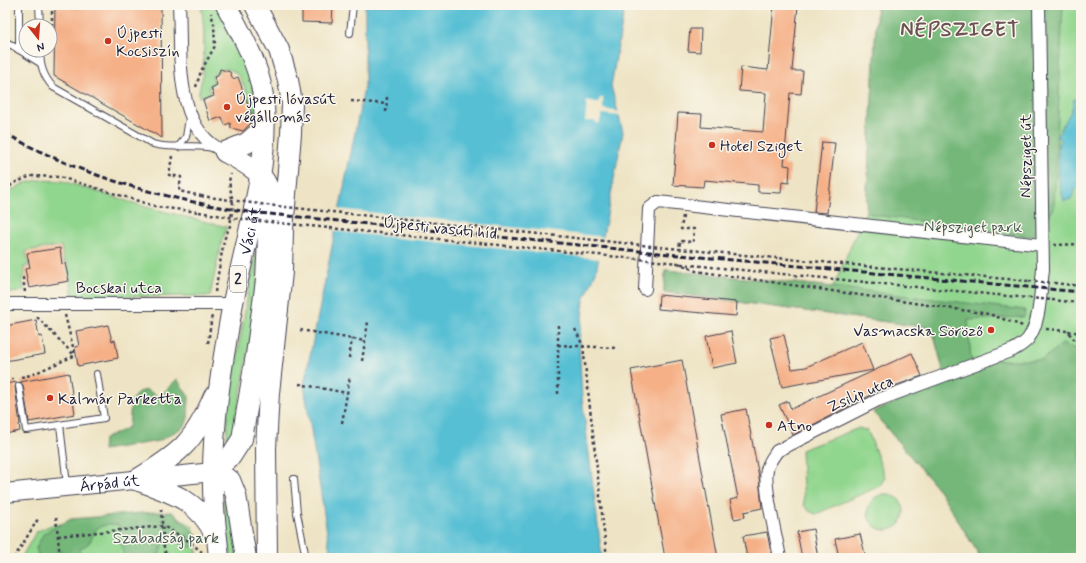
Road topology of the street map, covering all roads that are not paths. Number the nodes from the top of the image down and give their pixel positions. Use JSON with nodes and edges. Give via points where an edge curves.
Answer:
{"nodes":[{"id":1,"x":18,"y":5,"type":"edge"},
{"id":2,"x":40,"y":5,"type":"edge"},
{"id":3,"x":179,"y":5,"type":"edge"},
{"id":4,"x":226,"y":5,"type":"edge"},
{"id":5,"x":255,"y":5,"type":"edge"},
{"id":6,"x":352,"y":5,"type":"edge"},
{"id":7,"x":1039,"y":5,"type":"edge"},
{"id":8,"x":18,"y":18,"type":"edge"},
{"id":9,"x":40,"y":18,"type":"edge"},
{"id":10,"x":350,"y":33,"type":"dead end"},
{"id":11,"x":5,"y":41,"type":"edge"},
{"id":12,"x":18,"y":49,"type":"edge"},
{"id":13,"x":32,"y":58,"type":"edge"},
{"id":14,"x":40,"y":58,"type":"edge"},
{"id":15,"x":40,"y":63,"type":"junction"},
{"id":16,"x":189,"y":110,"type":"junction"},
{"id":17,"x":264,"y":128,"type":"junction"},
{"id":18,"x":178,"y":147,"type":"junction"},
{"id":19,"x":222,"y":151,"type":"junction"},
{"id":20,"x":260,"y":175,"type":"junction"},
{"id":21,"x":283,"y":230,"type":"junction"},
{"id":22,"x":1042,"y":245,"type":"junction"},
{"id":23,"x":266,"y":280,"type":"junction"},
{"id":24,"x":645,"y":289,"type":"dead end"},
{"id":25,"x":5,"y":304,"type":"edge"},
{"id":26,"x":233,"y":304,"type":"junction"},
{"id":27,"x":1032,"y":332,"type":"joint"},
{"id":28,"x":256,"y":355,"type":"junction"},
{"id":29,"x":97,"y":374,"type":"dead end"},
{"id":30,"x":220,"y":382,"type":"junction"},
{"id":31,"x":19,"y":386,"type":"dead end"},
{"id":32,"x":60,"y":425,"type":"junction"},
{"id":33,"x":266,"y":448,"type":"junction"},
{"id":34,"x":213,"y":472,"type":"junction"},
{"id":35,"x":294,"y":479,"type":"dead end"},
{"id":36,"x":136,"y":480,"type":"junction"},
{"id":37,"x":67,"y":487,"type":"junction"},
{"id":38,"x":5,"y":493,"type":"edge"},
{"id":39,"x":214,"y":551,"type":"edge"},
{"id":40,"x":246,"y":558,"type":"edge"},
{"id":41,"x":267,"y":558,"type":"edge"},
{"id":42,"x":306,"y":558,"type":"edge"},
{"id":43,"x":780,"y":558,"type":"edge"}],
"edges":[{"from":1,"to":8,"type":"lane"},
{"from":2,"to":9,"type":"lane"},
{"from":3,"to":16,"type":"street","via":[[181,71]]},
{"from":4,"to":17,"type":"main road","name":"Váci út","number":"2","via":[[248,46],[260,77]]},
{"from":5,"to":21,"type":"main road","name":"Váci út","via":[[279,50],[292,103],[292,134]]},
{"from":6,"to":10,"type":"lane"},
{"from":7,"to":22,"type":"street","name":"Népsziget út"},
{"from":11,"to":12,"type":"lane"},
{"from":13,"to":15,"type":"lane"},
{"from":14,"to":15,"type":"lane"},
{"from":15,"to":18,"type":"lane","via":[[53,87],[153,144]]},
{"from":16,"to":18,"type":"lane","via":[[188,131]]},
{"from":16,"to":19,"type":"street","via":[[199,133]]},
{"from":17,"to":19,"type":"main road","via":[[247,143]]},
{"from":17,"to":20,"type":"main road","name":"Váci út","number":"2"},
{"from":18,"to":19,"type":"lane","via":[[203,146]]},
{"from":19,"to":20,"type":"main road"},
{"from":20,"to":23,"type":"main road","via":[[268,187],[270,196]]},
{"from":20,"to":26,"type":"main road","name":"Váci út","number":"2"},
{"from":21,"to":23,"type":"main road"},
{"from":21,"to":33,"type":"main road","name":"Váci út","via":[[282,272]]},
{"from":22,"to":24,"type":"street","via":[[658,202],[649,209]]},
{"from":22,"to":27,"type":"street","name":"Népsziget út","via":[[1043,270]]},
{"from":23,"to":28,"type":"main road"},
{"from":25,"to":26,"type":"street","name":"Bocskai utca"},
{"from":26,"to":30,"type":"main road","name":"Váci út","number":"2"},
{"from":27,"to":43,"type":"street","name":"Zsilip utca","via":[[1027,340],[1013,350],[878,400],[777,451],[766,471]]},
{"from":28,"to":33,"type":"main road"},
{"from":28,"to":34,"type":"main road","via":[[242,439],[231,456]]},
{"from":29,"to":32,"type":"lane","via":[[104,418]]},
{"from":30,"to":34,"type":"main road","name":"Váci út","number":"2"},
{"from":30,"to":36,"type":"main road","via":[[207,413],[191,439],[180,451]]},
{"from":31,"to":32,"type":"lane","via":[[26,430]]},
{"from":32,"to":37,"type":"lane"},
{"from":33,"to":41,"type":"main road","name":"Váci út"},
{"from":34,"to":36,"type":"main road","name":"Árpád út"},
{"from":34,"to":39,"type":"main road","name":"Váci út","number":"2"},
{"from":34,"to":40,"type":"main road","via":[[230,480],[236,495]]},
{"from":35,"to":42,"type":"lane"},
{"from":36,"to":37,"type":"main road","name":"Árpád út"},
{"from":36,"to":39,"type":"main road","via":[[178,497],[205,516]]},
{"from":37,"to":38,"type":"main road","name":"Árpád út"}]}
